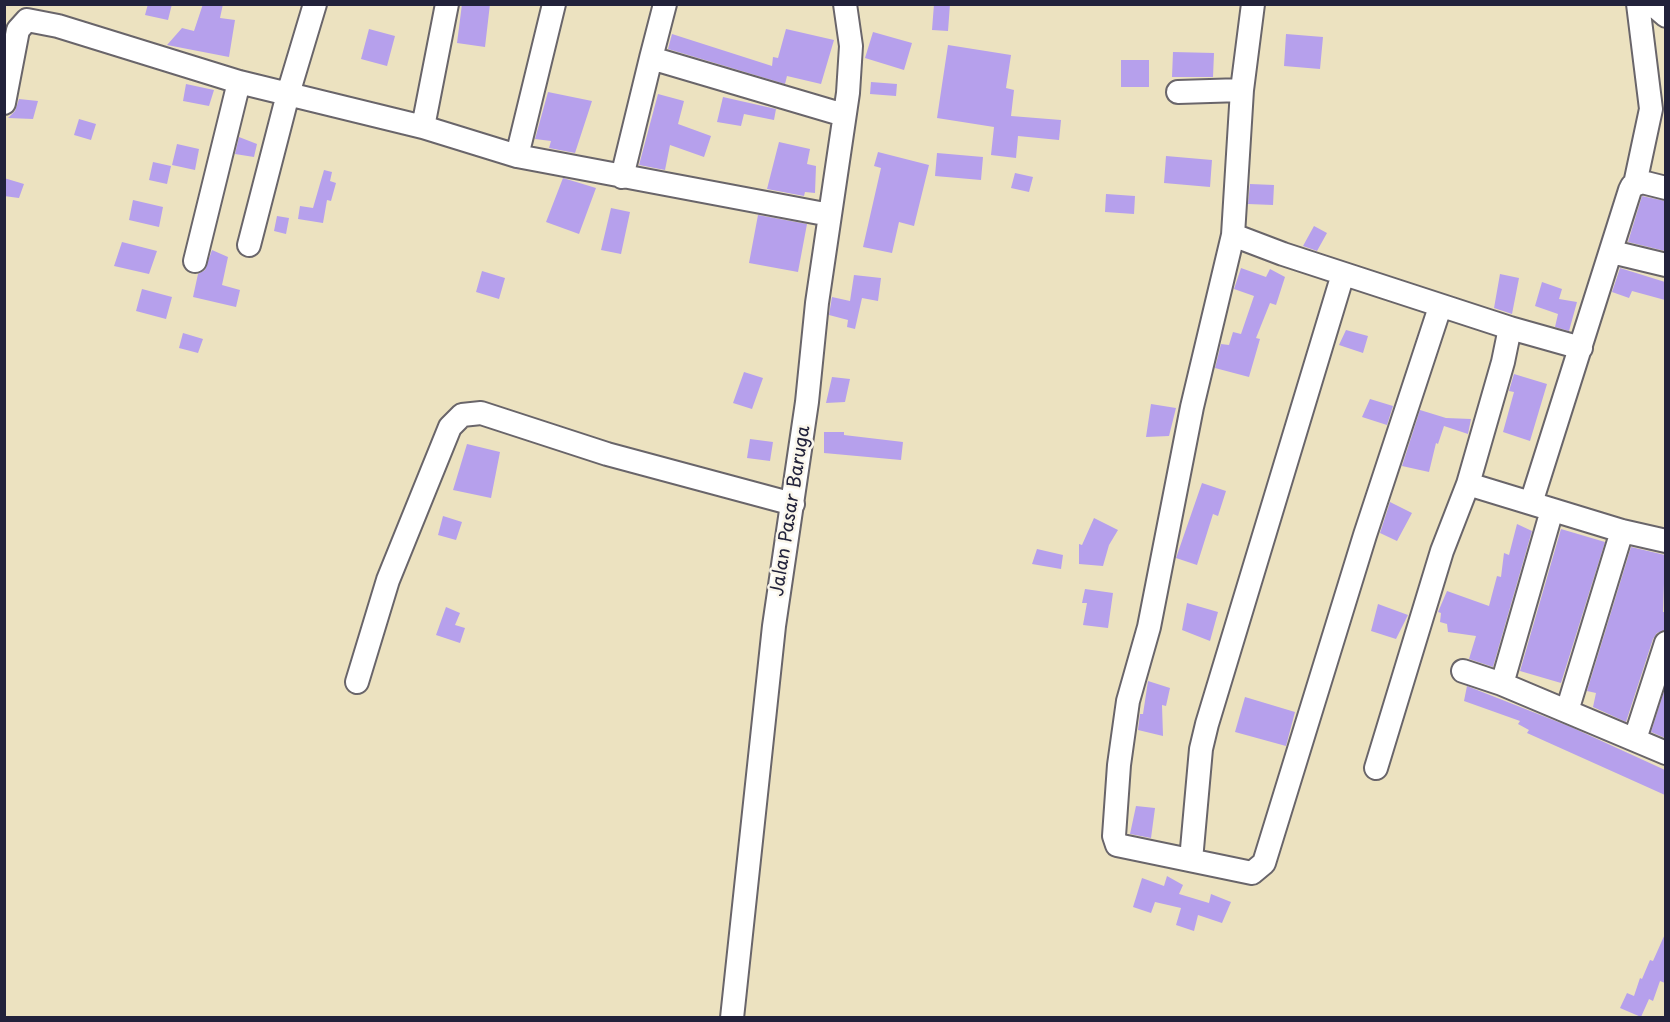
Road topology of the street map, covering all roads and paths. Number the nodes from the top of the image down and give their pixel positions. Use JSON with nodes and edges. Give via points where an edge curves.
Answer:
{"nodes":[{"id":1,"x":315,"y":4,"type":"edge"},
{"id":2,"x":447,"y":4,"type":"edge"},
{"id":3,"x":554,"y":4,"type":"edge"},
{"id":4,"x":665,"y":4,"type":"edge"},
{"id":5,"x":845,"y":4,"type":"edge"},
{"id":6,"x":1253,"y":4,"type":"edge"},
{"id":7,"x":1638,"y":4,"type":"edge"},
{"id":8,"x":1652,"y":4,"type":"edge"},
{"id":9,"x":24,"y":12,"type":"edge"},
{"id":10,"x":1665,"y":16,"type":"edge"},
{"id":11,"x":651,"y":58,"type":"junction"},
{"id":12,"x":239,"y":82,"type":"junction"},
{"id":13,"x":1242,"y":90,"type":"junction"},
{"id":14,"x":1178,"y":92,"type":"dead end"},
{"id":15,"x":288,"y":94,"type":"junction"},
{"id":16,"x":4,"y":103,"type":"edge"},
{"id":17,"x":1658,"y":109,"type":"edge"},
{"id":18,"x":844,"y":115,"type":"junction"},
{"id":19,"x":423,"y":127,"type":"junction"},
{"id":20,"x":517,"y":156,"type":"junction"},
{"id":21,"x":622,"y":177,"type":"junction"},
{"id":22,"x":1635,"y":184,"type":"junction"},
{"id":23,"x":1665,"y":188,"type":"edge"},
{"id":24,"x":830,"y":215,"type":"junction"},
{"id":25,"x":1233,"y":235,"type":"junction"},
{"id":26,"x":249,"y":245,"type":"dead end"},
{"id":27,"x":1612,"y":252,"type":"junction"},
{"id":28,"x":195,"y":261,"type":"dead end"},
{"id":29,"x":1665,"y":265,"type":"edge"},
{"id":30,"x":1343,"y":274,"type":"junction"},
{"id":31,"x":1440,"y":307,"type":"junction"},
{"id":32,"x":1510,"y":328,"type":"junction"},
{"id":33,"x":1581,"y":348,"type":"junction"},
{"id":34,"x":1468,"y":484,"type":"junction"},
{"id":35,"x":793,"y":504,"type":"junction"},
{"id":36,"x":1541,"y":507,"type":"junction"},
{"id":37,"x":1622,"y":531,"type":"junction"},
{"id":38,"x":1665,"y":541,"type":"edge"},
{"id":39,"x":1665,"y":643,"type":"edge"},
{"id":40,"x":1463,"y":671,"type":"dead end"},
{"id":41,"x":357,"y":682,"type":"dead end"},
{"id":42,"x":1502,"y":684,"type":"junction"},
{"id":43,"x":1567,"y":711,"type":"junction"},
{"id":44,"x":1635,"y":738,"type":"junction"},
{"id":45,"x":1665,"y":753,"type":"edge"},
{"id":46,"x":1376,"y":768,"type":"dead end"},
{"id":47,"x":1191,"y":860,"type":"junction"},
{"id":48,"x":732,"y":1017,"type":"edge"}],
"edges":[{"from":1,"to":15,"type":"street"},
{"from":2,"to":19,"type":"street"},
{"from":3,"to":20,"type":"street"},
{"from":4,"to":11,"type":"street"},
{"from":5,"to":18,"type":"street","name":"Jalan Pasar Baruga","via":[[851,46]]},
{"from":6,"to":13,"type":"street"},
{"from":7,"to":17,"type":"street"},
{"from":8,"to":10,"type":"street"},
{"from":9,"to":12,"type":"street"},
{"from":9,"to":16,"type":"street"},
{"from":11,"to":18,"type":"street"},
{"from":11,"to":21,"type":"street"},
{"from":12,"to":15,"type":"street"},
{"from":12,"to":28,"type":"street"},
{"from":13,"to":14,"type":"street"},
{"from":13,"to":25,"type":"street"},
{"from":15,"to":19,"type":"street"},
{"from":15,"to":26,"type":"street"},
{"from":17,"to":22,"type":"street"},
{"from":18,"to":24,"type":"street","name":"Jalan Pasar Baruga"},
{"from":19,"to":20,"type":"street"},
{"from":20,"to":21,"type":"street"},
{"from":21,"to":24,"type":"street"},
{"from":22,"to":23,"type":"street"},
{"from":22,"to":27,"type":"street"},
{"from":24,"to":35,"type":"street","name":"Jalan Pasar Baruga"},
{"from":25,"to":30,"type":"street"},
{"from":25,"to":47,"type":"street","via":[[1192,407],[1149,627],[1128,701],[1114,836],[1117,845]]},
{"from":27,"to":29,"type":"street"},
{"from":27,"to":33,"type":"street"},
{"from":30,"to":31,"type":"street"},
{"from":30,"to":47,"type":"street","via":[[1207,724],[1201,749]]},
{"from":31,"to":32,"type":"street"},
{"from":31,"to":47,"type":"street","via":[[1264,864],[1252,873]]},
{"from":32,"to":33,"type":"street"},
{"from":32,"to":34,"type":"street"},
{"from":33,"to":36,"type":"street"},
{"from":34,"to":36,"type":"street"},
{"from":34,"to":46,"type":"street","via":[[1442,551]]},
{"from":35,"to":41,"type":"street","via":[[608,454],[481,413],[462,415],[450,427],[392,569]]},
{"from":35,"to":48,"type":"street","name":"Jalan Pasar Baruga","via":[[774,626]]},
{"from":36,"to":37,"type":"street"},
{"from":36,"to":42,"type":"street"},
{"from":37,"to":38,"type":"street"},
{"from":37,"to":43,"type":"street"},
{"from":39,"to":44,"type":"street"},
{"from":40,"to":42,"type":"street"},
{"from":42,"to":43,"type":"street"},
{"from":43,"to":44,"type":"street"},
{"from":44,"to":45,"type":"street"}]}
